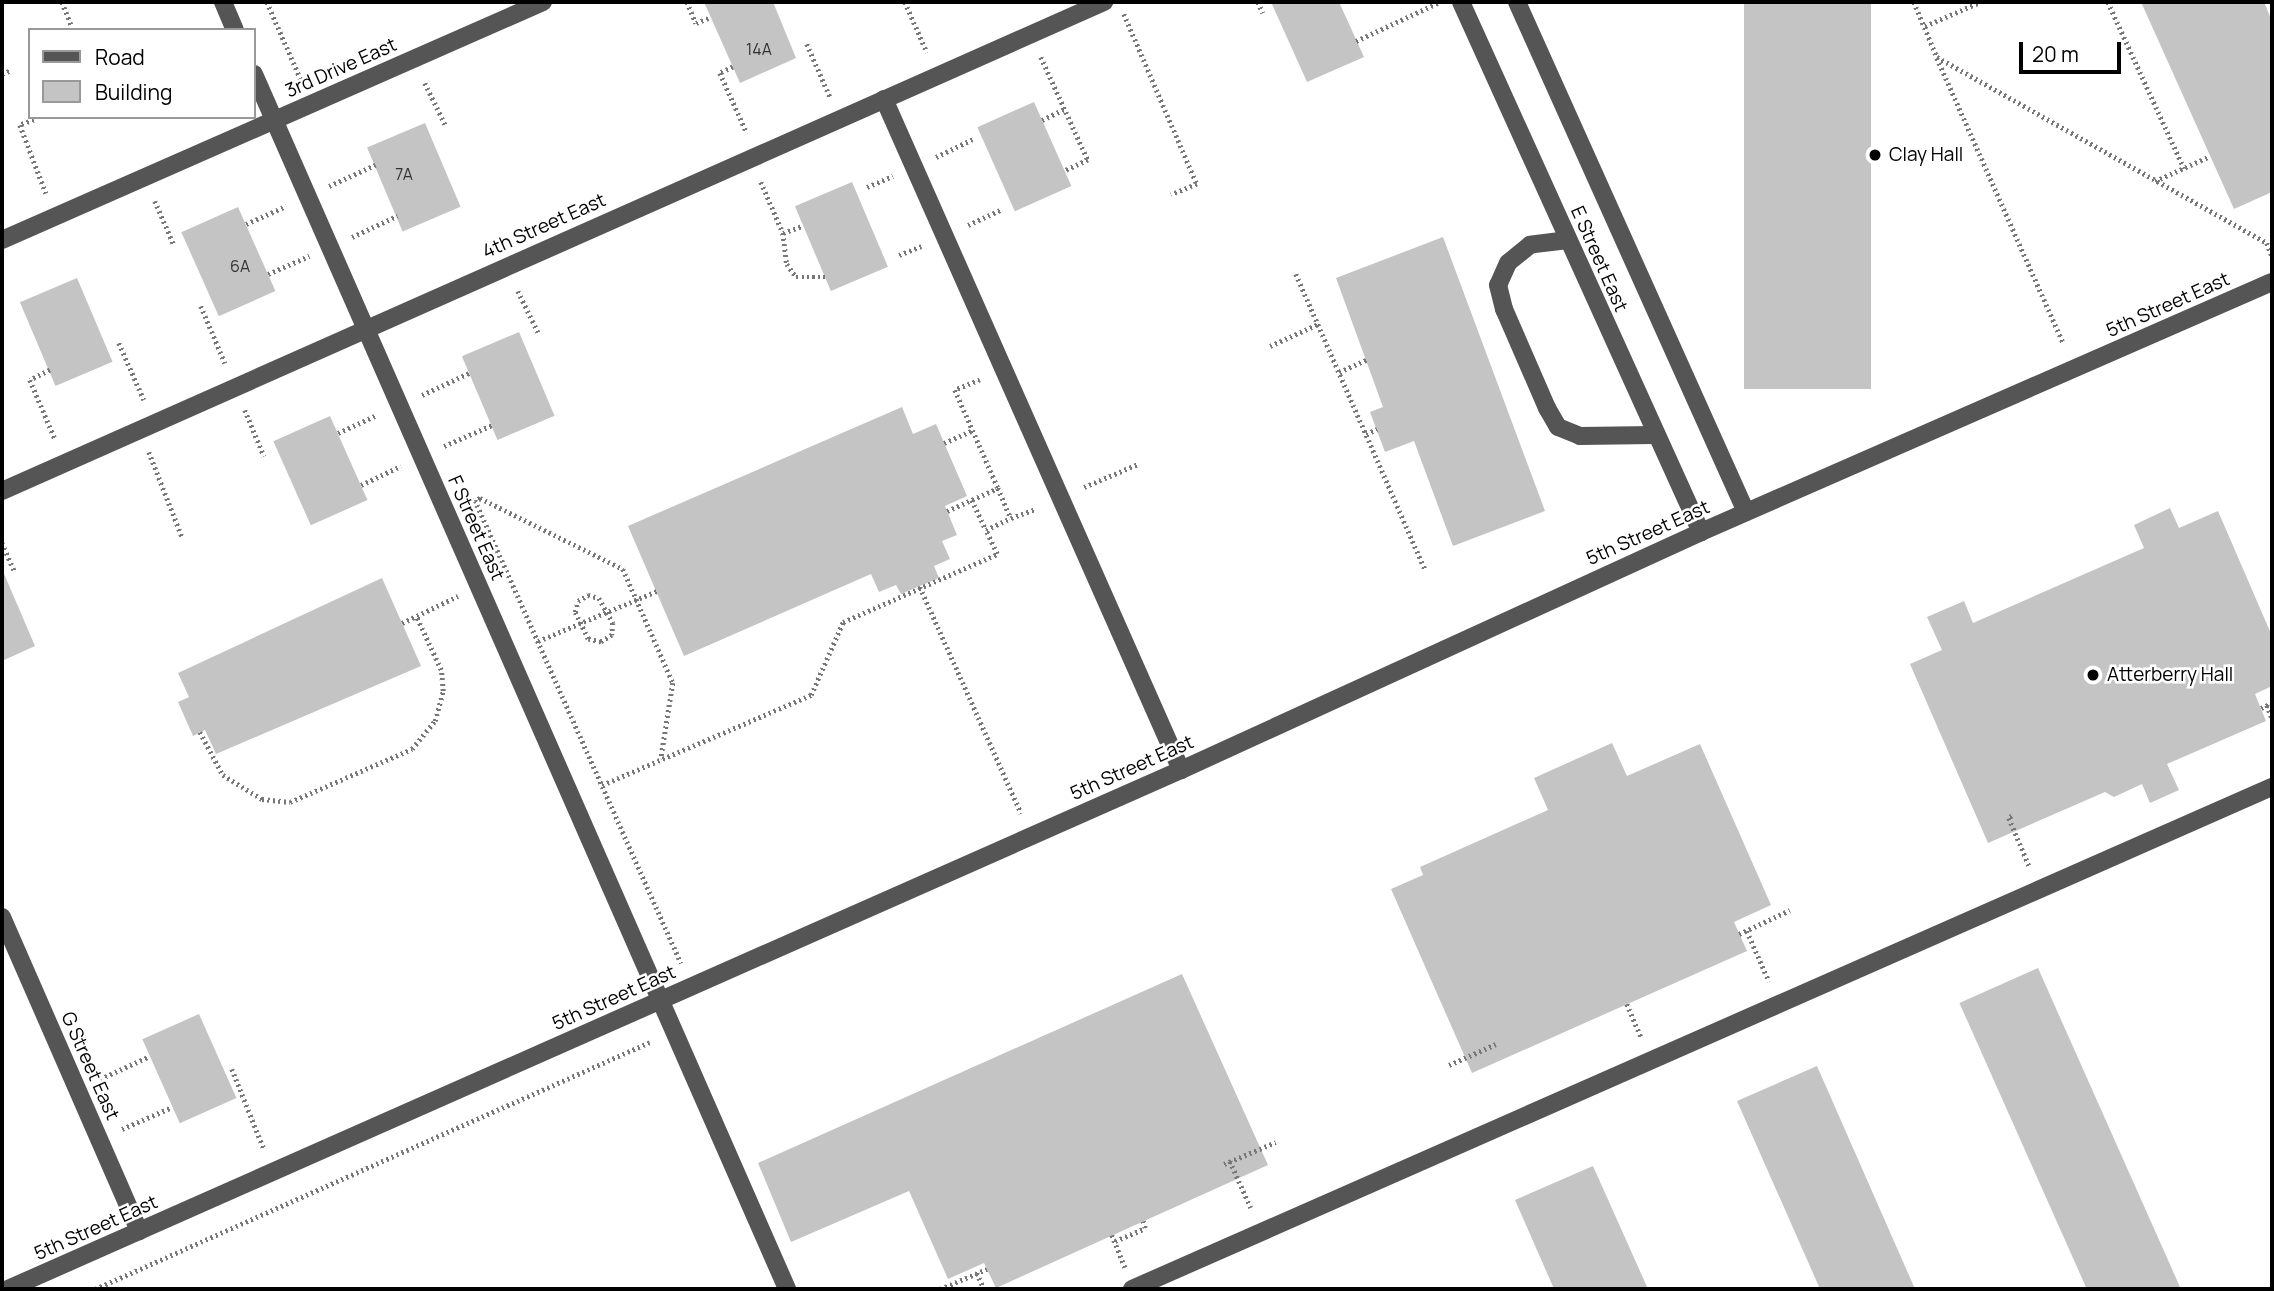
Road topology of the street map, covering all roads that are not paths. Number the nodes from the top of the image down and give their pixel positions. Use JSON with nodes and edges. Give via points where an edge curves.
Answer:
{"nodes":[{"id":1,"x":223,"y":2,"type":"edge"},
{"id":2,"x":543,"y":2,"type":"edge"},
{"id":3,"x":1104,"y":2,"type":"edge"},
{"id":4,"x":1461,"y":2,"type":"edge"},
{"id":5,"x":1517,"y":2,"type":"edge"},
{"id":6,"x":234,"y":28,"type":"edge"},
{"id":7,"x":256,"y":79,"type":"edge"},
{"id":8,"x":884,"y":99,"type":"junction"},
{"id":9,"x":274,"y":120,"type":"junction"},
{"id":10,"x":2,"y":240,"type":"edge"},
{"id":11,"x":1568,"y":240,"type":"junction"},
{"id":12,"x":2272,"y":282,"type":"edge"},
{"id":13,"x":365,"y":329,"type":"junction"},
{"id":14,"x":1654,"y":435,"type":"junction"},
{"id":15,"x":2,"y":491,"type":"edge"},
{"id":16,"x":1746,"y":512,"type":"junction"},
{"id":17,"x":1701,"y":532,"type":"junction"},
{"id":18,"x":1181,"y":770,"type":"junction"},
{"id":19,"x":2272,"y":788,"type":"edge"},
{"id":20,"x":2,"y":917,"type":"edge"},
{"id":21,"x":662,"y":1000,"type":"junction"},
{"id":22,"x":139,"y":1231,"type":"junction"},
{"id":23,"x":8,"y":1289,"type":"edge"},
{"id":24,"x":787,"y":1289,"type":"edge"},
{"id":25,"x":1132,"y":1289,"type":"edge"}],
"edges":[{"from":1,"to":6,"type":"street"},
{"from":2,"to":9,"type":"street","name":"3rd Drive East"},
{"from":3,"to":8,"type":"street","name":"4th Street East"},
{"from":4,"to":11,"type":"street","name":"E Street East"},
{"from":5,"to":16,"type":"street","name":"E Street East"},
{"from":7,"to":9,"type":"street","name":"F Street East"},
{"from":8,"to":13,"type":"street","name":"4th Street East"},
{"from":8,"to":18,"type":"street"},
{"from":9,"to":10,"type":"street","name":"3rd Drive East"},
{"from":9,"to":13,"type":"street","name":"F Street East"},
{"from":11,"to":14,"type":"street","name":"E Street East"},
{"from":11,"to":14,"type":"street","via":[[1530,245],[1508,263],[1499,285],[1504,309],[1547,408],[1558,427],[1580,436]]},
{"from":12,"to":16,"type":"street","name":"5th Street East"},
{"from":13,"to":15,"type":"street","name":"4th Street East"},
{"from":13,"to":21,"type":"street","name":"F Street East"},
{"from":14,"to":17,"type":"street","name":"E Street East"},
{"from":16,"to":17,"type":"street","name":"5th Street East"},
{"from":17,"to":18,"type":"street","name":"5th Street East"},
{"from":18,"to":21,"type":"street","name":"5th Street East"},
{"from":19,"to":25,"type":"street"},
{"from":20,"to":22,"type":"street","name":"G Street East"},
{"from":21,"to":22,"type":"street","name":"5th Street East"},
{"from":21,"to":24,"type":"street","name":"F Street East"},
{"from":22,"to":23,"type":"street","name":"5th Street East"}]}
